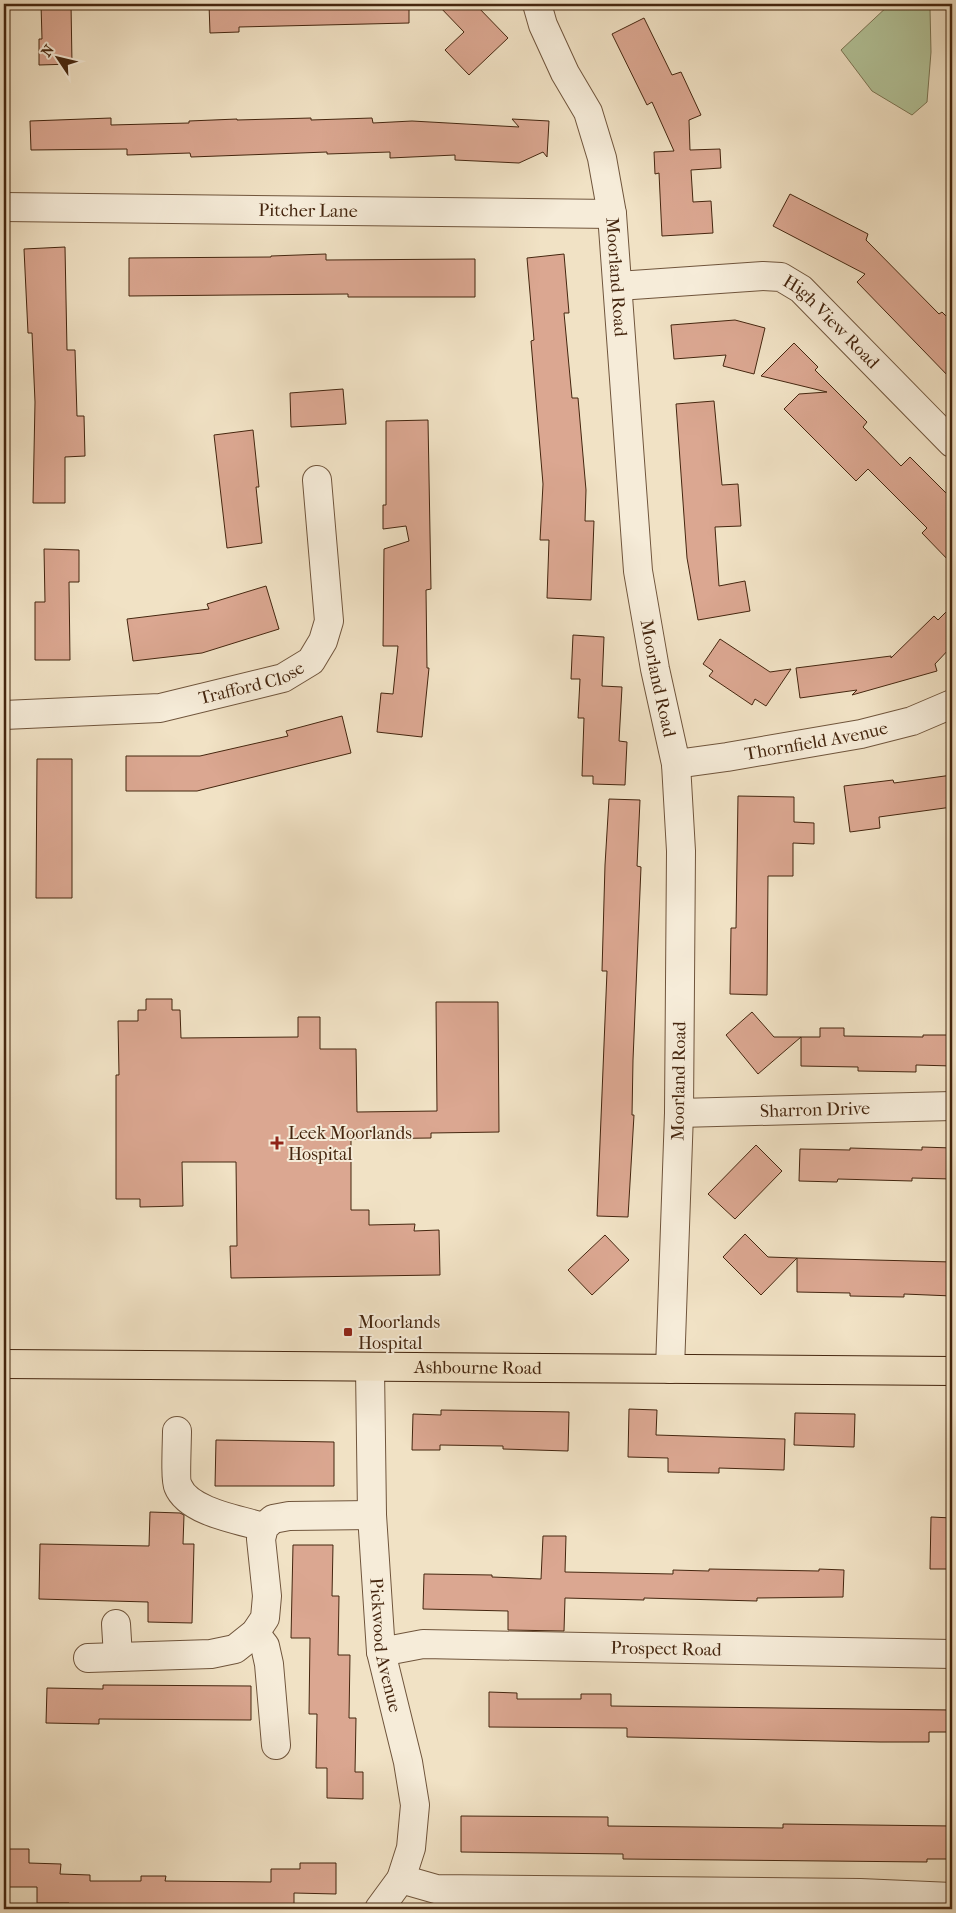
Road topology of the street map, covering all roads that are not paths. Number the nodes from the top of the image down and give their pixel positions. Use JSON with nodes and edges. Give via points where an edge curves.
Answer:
{"nodes":[{"id":1,"x":536,"y":4,"type":"edge"},
{"id":2,"x":4,"y":206,"type":"edge"},
{"id":3,"x":612,"y":214,"type":"junction"},
{"id":4,"x":618,"y":286,"type":"junction"},
{"id":5,"x":952,"y":443,"type":"edge"},
{"id":6,"x":317,"y":480,"type":"dead end"},
{"id":7,"x":952,"y":704,"type":"edge"},
{"id":8,"x":4,"y":715,"type":"edge"},
{"id":9,"x":676,"y":764,"type":"junction"},
{"id":10,"x":952,"y":1106,"type":"edge"},
{"id":11,"x":679,"y":1113,"type":"junction"},
{"id":12,"x":4,"y":1364,"type":"edge"},
{"id":13,"x":370,"y":1368,"type":"junction"},
{"id":14,"x":670,"y":1369,"type":"junction"},
{"id":15,"x":952,"y":1371,"type":"edge"},
{"id":16,"x":177,"y":1431,"type":"dead end"},
{"id":17,"x":372,"y":1515,"type":"junction"},
{"id":18,"x":264,"y":1527,"type":"junction"},
{"id":19,"x":116,"y":1624,"type":"dead end"},
{"id":20,"x":256,"y":1633,"type":"junction"},
{"id":21,"x":381,"y":1652,"type":"junction"},
{"id":22,"x":952,"y":1654,"type":"edge"},
{"id":23,"x":118,"y":1657,"type":"junction"},
{"id":24,"x":88,"y":1658,"type":"dead end"},
{"id":25,"x":276,"y":1745,"type":"dead end"},
{"id":26,"x":401,"y":1879,"type":"junction"},
{"id":27,"x":952,"y":1897,"type":"edge"},
{"id":28,"x":379,"y":1909,"type":"edge"}],
"edges":[{"from":1,"to":3,"type":"street","name":"Moorland Road","via":[[565,73],[588,112],[602,158]]},
{"from":2,"to":3,"type":"street","name":"Pitcher Lane"},
{"from":3,"to":4,"type":"street","name":"Moorland Road"},
{"from":4,"to":5,"type":"street","name":"High View Road","via":[[780,277],[801,289]]},
{"from":4,"to":9,"type":"street","name":"Moorland Road","via":[[638,571],[654,669]]},
{"from":6,"to":8,"type":"street","name":"Trafford Close","via":[[329,621],[323,642],[311,661],[283,678],[160,708]]},
{"from":7,"to":9,"type":"street","name":"Thornfield Avenue","via":[[912,721],[861,734]]},
{"from":9,"to":11,"type":"street","name":"Moorland Road","via":[[681,851]]},
{"from":10,"to":11,"type":"street","name":"Sharron Drive"},
{"from":11,"to":14,"type":"street","name":"Moorland Road"},
{"from":12,"to":13,"type":"highway","name":"Ashbourne Road"},
{"from":13,"to":14,"type":"highway","name":"Ashbourne Road"},
{"from":13,"to":17,"type":"street","name":"Pickwood Avenue"},
{"from":14,"to":15,"type":"highway","name":"Ashbourne Road"},
{"from":16,"to":18,"type":"street","via":[[177,1486],[190,1502]]},
{"from":17,"to":18,"type":"street","via":[[290,1516],[273,1519]]},
{"from":17,"to":21,"type":"street","name":"Pickwood Avenue"},
{"from":18,"to":20,"type":"street","via":[[261,1539],[267,1596],[265,1618]]},
{"from":19,"to":23,"type":"street"},
{"from":20,"to":23,"type":"street","via":[[235,1649],[212,1654]]},
{"from":20,"to":25,"type":"street","via":[[265,1646],[269,1664]]},
{"from":21,"to":22,"type":"street","name":"Prospect Road","via":[[423,1644]]},
{"from":21,"to":26,"type":"street","name":"Pickwood Avenue","via":[[415,1805],[411,1848]]},
{"from":23,"to":24,"type":"street"},
{"from":26,"to":27,"type":"street","via":[[436,1889]]},
{"from":26,"to":28,"type":"street","name":"Pickwood Avenue"}]}
